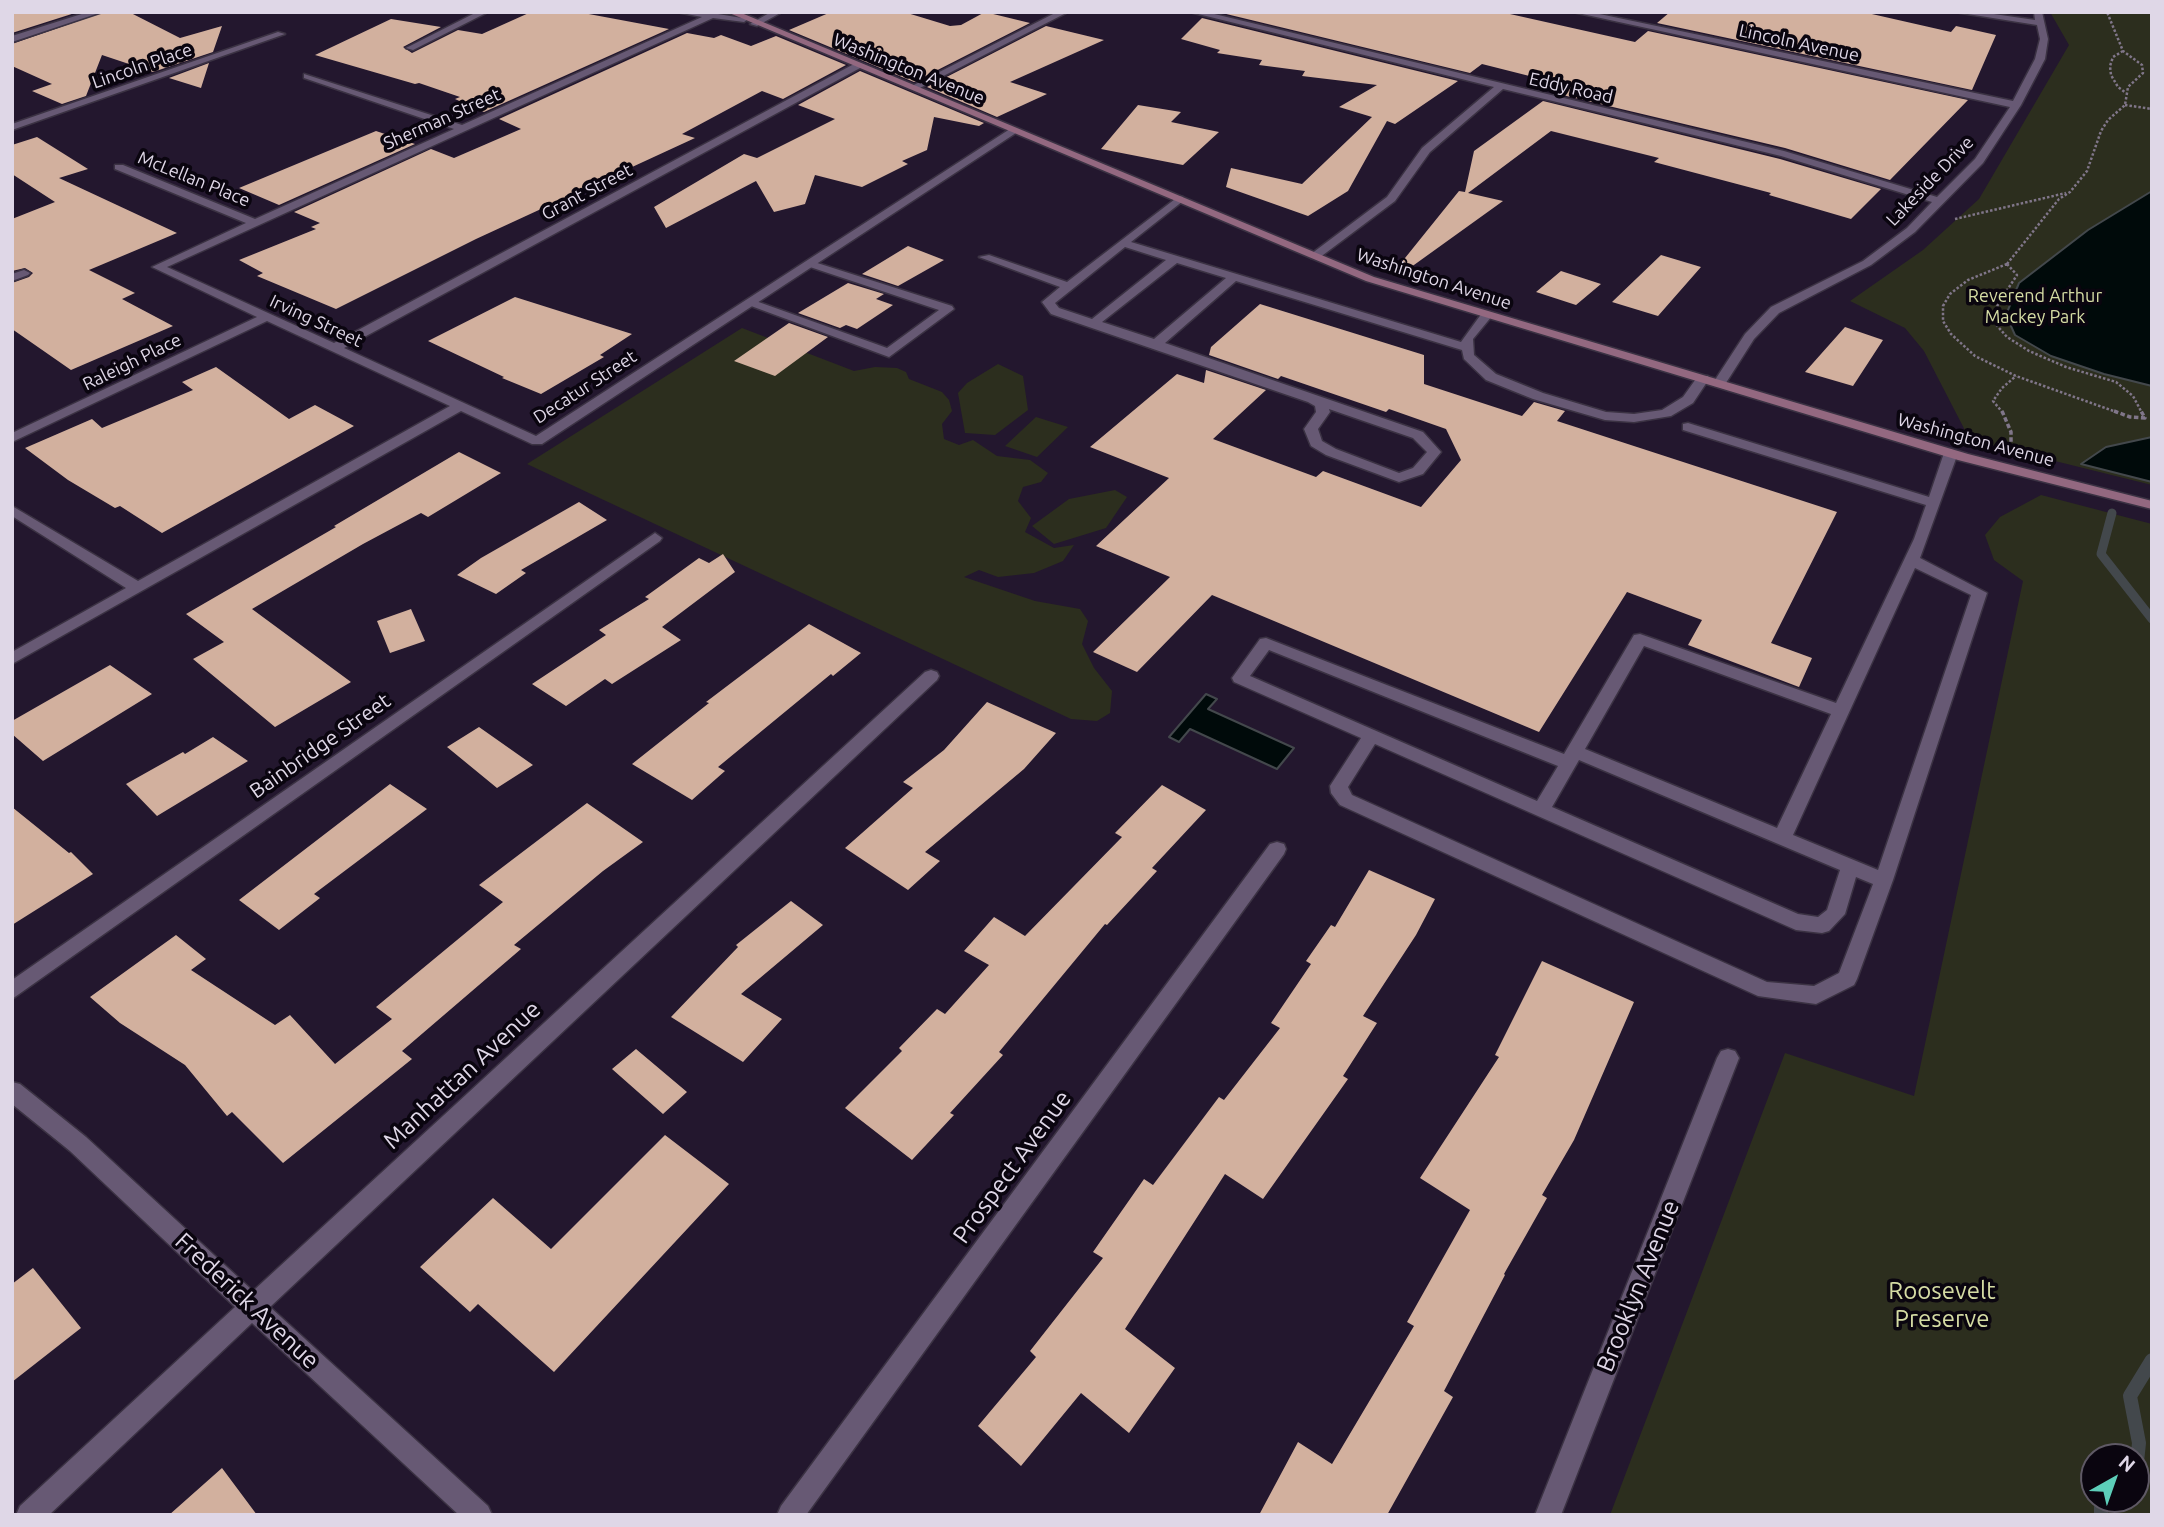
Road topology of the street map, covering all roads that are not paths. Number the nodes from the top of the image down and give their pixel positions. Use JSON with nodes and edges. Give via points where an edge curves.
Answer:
{"nodes":[{"id":1,"x":98,"y":12,"type":"edge"},
{"id":2,"x":484,"y":12,"type":"edge"},
{"id":3,"x":681,"y":12,"type":"edge"},
{"id":4,"x":731,"y":12,"type":"edge"},
{"id":5,"x":778,"y":12,"type":"edge"},
{"id":6,"x":1065,"y":12,"type":"edge"},
{"id":7,"x":1194,"y":12,"type":"edge"},
{"id":8,"x":1577,"y":12,"type":"edge"},
{"id":9,"x":1959,"y":12,"type":"edge"},
{"id":10,"x":711,"y":16,"type":"junction"},
{"id":11,"x":2039,"y":18,"type":"edge"},
{"id":12,"x":749,"y":21,"type":"junction"},
{"id":13,"x":281,"y":34,"type":"dead end"},
{"id":14,"x":12,"y":39,"type":"edge"},
{"id":15,"x":410,"y":48,"type":"dead end"},
{"id":16,"x":857,"y":66,"type":"junction"},
{"id":17,"x":306,"y":76,"type":"dead end"},
{"id":18,"x":1500,"y":87,"type":"junction"},
{"id":19,"x":913,"y":88,"type":"junction"},
{"id":20,"x":2016,"y":105,"type":"junction"},
{"id":21,"x":12,"y":127,"type":"edge"},
{"id":22,"x":463,"y":129,"type":"junction"},
{"id":23,"x":1014,"y":131,"type":"junction"},
{"id":24,"x":119,"y":167,"type":"dead end"},
{"id":25,"x":1178,"y":199,"type":"junction"},
{"id":26,"x":1939,"y":201,"type":"junction"},
{"id":27,"x":255,"y":223,"type":"junction"},
{"id":28,"x":1122,"y":243,"type":"junction"},
{"id":29,"x":1315,"y":256,"type":"junction"},
{"id":30,"x":985,"y":257,"type":"dead end"},
{"id":31,"x":1175,"y":259,"type":"junction"},
{"id":32,"x":811,"y":264,"type":"junction"},
{"id":33,"x":158,"y":267,"type":"joint"},
{"id":34,"x":1234,"y":277,"type":"junction"},
{"id":35,"x":1069,"y":286,"type":"junction"},
{"id":36,"x":749,"y":303,"type":"junction"},
{"id":37,"x":1486,"y":316,"type":"junction"},
{"id":38,"x":266,"y":317,"type":"junction"},
{"id":39,"x":1093,"y":324,"type":"junction"},
{"id":40,"x":1156,"y":344,"type":"junction"},
{"id":41,"x":334,"y":348,"type":"junction"},
{"id":42,"x":1468,"y":348,"type":"junction"},
{"id":43,"x":1703,"y":379,"type":"junction"},
{"id":44,"x":1719,"y":383,"type":"junction"},
{"id":45,"x":1313,"y":399,"type":"junction"},
{"id":46,"x":460,"y":407,"type":"junction"},
{"id":47,"x":1688,"y":427,"type":"dead end"},
{"id":48,"x":12,"y":438,"type":"edge"},
{"id":49,"x":1951,"y":453,"type":"junction"},
{"id":50,"x":1933,"y":503,"type":"junction"},
{"id":51,"x":2152,"y":505,"type":"edge"},
{"id":52,"x":12,"y":510,"type":"edge"},
{"id":53,"x":655,"y":538,"type":"dead end"},
{"id":54,"x":1911,"y":560,"type":"junction"},
{"id":55,"x":138,"y":588,"type":"junction"},
{"id":56,"x":12,"y":659,"type":"edge"},
{"id":57,"x":931,"y":676,"type":"dead end"},
{"id":58,"x":1840,"y":711,"type":"junction"},
{"id":59,"x":1372,"y":736,"type":"junction"},
{"id":60,"x":1572,"y":757,"type":"junction"},
{"id":61,"x":1541,"y":810,"type":"junction"},
{"id":62,"x":1782,"y":838,"type":"junction"},
{"id":63,"x":1276,"y":849,"type":"dead end"},
{"id":64,"x":1850,"y":867,"type":"junction"},
{"id":65,"x":1884,"y":880,"type":"junction"},
{"id":66,"x":12,"y":991,"type":"edge"},
{"id":67,"x":1728,"y":1058,"type":"dead end"},
{"id":68,"x":12,"y":1091,"type":"edge"},
{"id":69,"x":252,"y":1307,"type":"junction"},
{"id":70,"x":29,"y":1515,"type":"edge"},
{"id":71,"x":479,"y":1515,"type":"edge"},
{"id":72,"x":790,"y":1515,"type":"edge"},
{"id":73,"x":1548,"y":1515,"type":"edge"}],
"edges":[{"from":1,"to":14,"type":"street"},
{"from":2,"to":15,"type":"street"},
{"from":3,"to":10,"type":"street"},
{"from":4,"to":12,"type":"street","name":"Washington Avenue"},
{"from":5,"to":12,"type":"street"},
{"from":6,"to":19,"type":"street"},
{"from":7,"to":18,"type":"street","name":"Eddy Road"},
{"from":8,"to":20,"type":"street","name":"Lincoln Avenue"},
{"from":9,"to":11,"type":"street"},
{"from":10,"to":12,"type":"street","name":"Sherman Street"},
{"from":10,"to":22,"type":"street","name":"Sherman Street"},
{"from":11,"to":20,"type":"street","name":"Lakeside Drive","via":[[2044,39],[2040,60]]},
{"from":12,"to":16,"type":"street","name":"Washington Avenue"},
{"from":13,"to":21,"type":"street","name":"Lincoln Place"},
{"from":16,"to":19,"type":"street","name":"Washington Avenue"},
{"from":16,"to":41,"type":"street","name":"Grant Street"},
{"from":17,"to":22,"type":"street"},
{"from":18,"to":26,"type":"street","name":"Eddy Road","via":[[1784,154]]},
{"from":18,"to":29,"type":"street","via":[[1426,149],[1391,199]]},
{"from":19,"to":23,"type":"street","name":"Washington Avenue"},
{"from":20,"to":26,"type":"street","name":"Lakeside Drive","via":[[1979,161]]},
{"from":22,"to":27,"type":"street","name":"Sherman Street"},
{"from":23,"to":25,"type":"street","name":"Washington Avenue"},
{"from":23,"to":32,"type":"street","name":"Decatur Street"},
{"from":24,"to":27,"type":"street","name":"McLellan Place"},
{"from":25,"to":28,"type":"street"},
{"from":25,"to":29,"type":"street","name":"Washington Avenue"},
{"from":26,"to":44,"type":"street","name":"Lakeside Drive","via":[[1867,263],[1776,310],[1749,337]]},
{"from":27,"to":33,"type":"street","name":"Sherman Street"},
{"from":28,"to":31,"type":"street"},
{"from":28,"to":35,"type":"street"},
{"from":29,"to":37,"type":"street","name":"Washington Avenue"},
{"from":30,"to":35,"type":"street"},
{"from":31,"to":34,"type":"street"},
{"from":31,"to":39,"type":"street"},
{"from":32,"to":36,"type":"street","name":"Decatur Street"},
{"from":32,"to":36,"type":"street","via":[[948,309],[890,353]]},
{"from":33,"to":38,"type":"street","name":"Irving Street"},
{"from":34,"to":40,"type":"street"},
{"from":34,"to":42,"type":"street"},
{"from":35,"to":39,"type":"street","via":[[1048,302],[1055,311]]},
{"from":36,"to":46,"type":"street","name":"Decatur Street","via":[[537,442]]},
{"from":37,"to":42,"type":"street","via":[[1467,339]]},
{"from":37,"to":43,"type":"street","name":"Washington Avenue"},
{"from":38,"to":41,"type":"street","name":"Irving Street"},
{"from":38,"to":48,"type":"street","name":"Raleigh Place"},
{"from":39,"to":40,"type":"street"},
{"from":40,"to":45,"type":"street"},
{"from":41,"to":46,"type":"street","name":"Irving Street"},
{"from":42,"to":43,"type":"street","via":[[1468,356],[1491,377],[1605,416],[1666,413],[1688,400]]},
{"from":43,"to":44,"type":"street","name":"Washington Avenue"},
{"from":44,"to":49,"type":"street","name":"Washington Avenue"},
{"from":45,"to":45,"type":"street","via":[[1324,412],[1311,429],[1316,443],[1331,452],[1399,478],[1418,471],[1434,452],[1418,435]]},
{"from":46,"to":55,"type":"street"},
{"from":47,"to":50,"type":"street"},
{"from":49,"to":50,"type":"street"},
{"from":49,"to":51,"type":"street","name":"Washington Avenue"},
{"from":50,"to":54,"type":"street"},
{"from":52,"to":55,"type":"street"},
{"from":53,"to":66,"type":"street","name":"Bainbridge Street"},
{"from":54,"to":58,"type":"street"},
{"from":54,"to":65,"type":"street","via":[[1979,593]]},
{"from":55,"to":56,"type":"street"},
{"from":57,"to":69,"type":"street","name":"Manhattan Avenue"},
{"from":58,"to":60,"type":"street","via":[[1640,639]]},
{"from":58,"to":62,"type":"street"},
{"from":59,"to":60,"type":"street","via":[[1240,678],[1266,643]]},
{"from":59,"to":61,"type":"street"},
{"from":59,"to":65,"type":"street","via":[[1339,786],[1346,800],[1765,990],[1816,995],[1847,979]]},
{"from":60,"to":61,"type":"street"},
{"from":60,"to":62,"type":"street"},
{"from":61,"to":64,"type":"street","via":[[1796,922],[1822,925],[1835,914]]},
{"from":62,"to":64,"type":"street"},
{"from":63,"to":72,"type":"street","name":"Prospect Avenue"},
{"from":64,"to":65,"type":"street"},
{"from":67,"to":73,"type":"street","name":"Brooklyn Avenue"},
{"from":68,"to":69,"type":"street","name":"Frederick Avenue","via":[[78,1144]]},
{"from":69,"to":70,"type":"street","name":"Manhattan Avenue"},
{"from":69,"to":71,"type":"street","name":"Frederick Avenue"}]}
